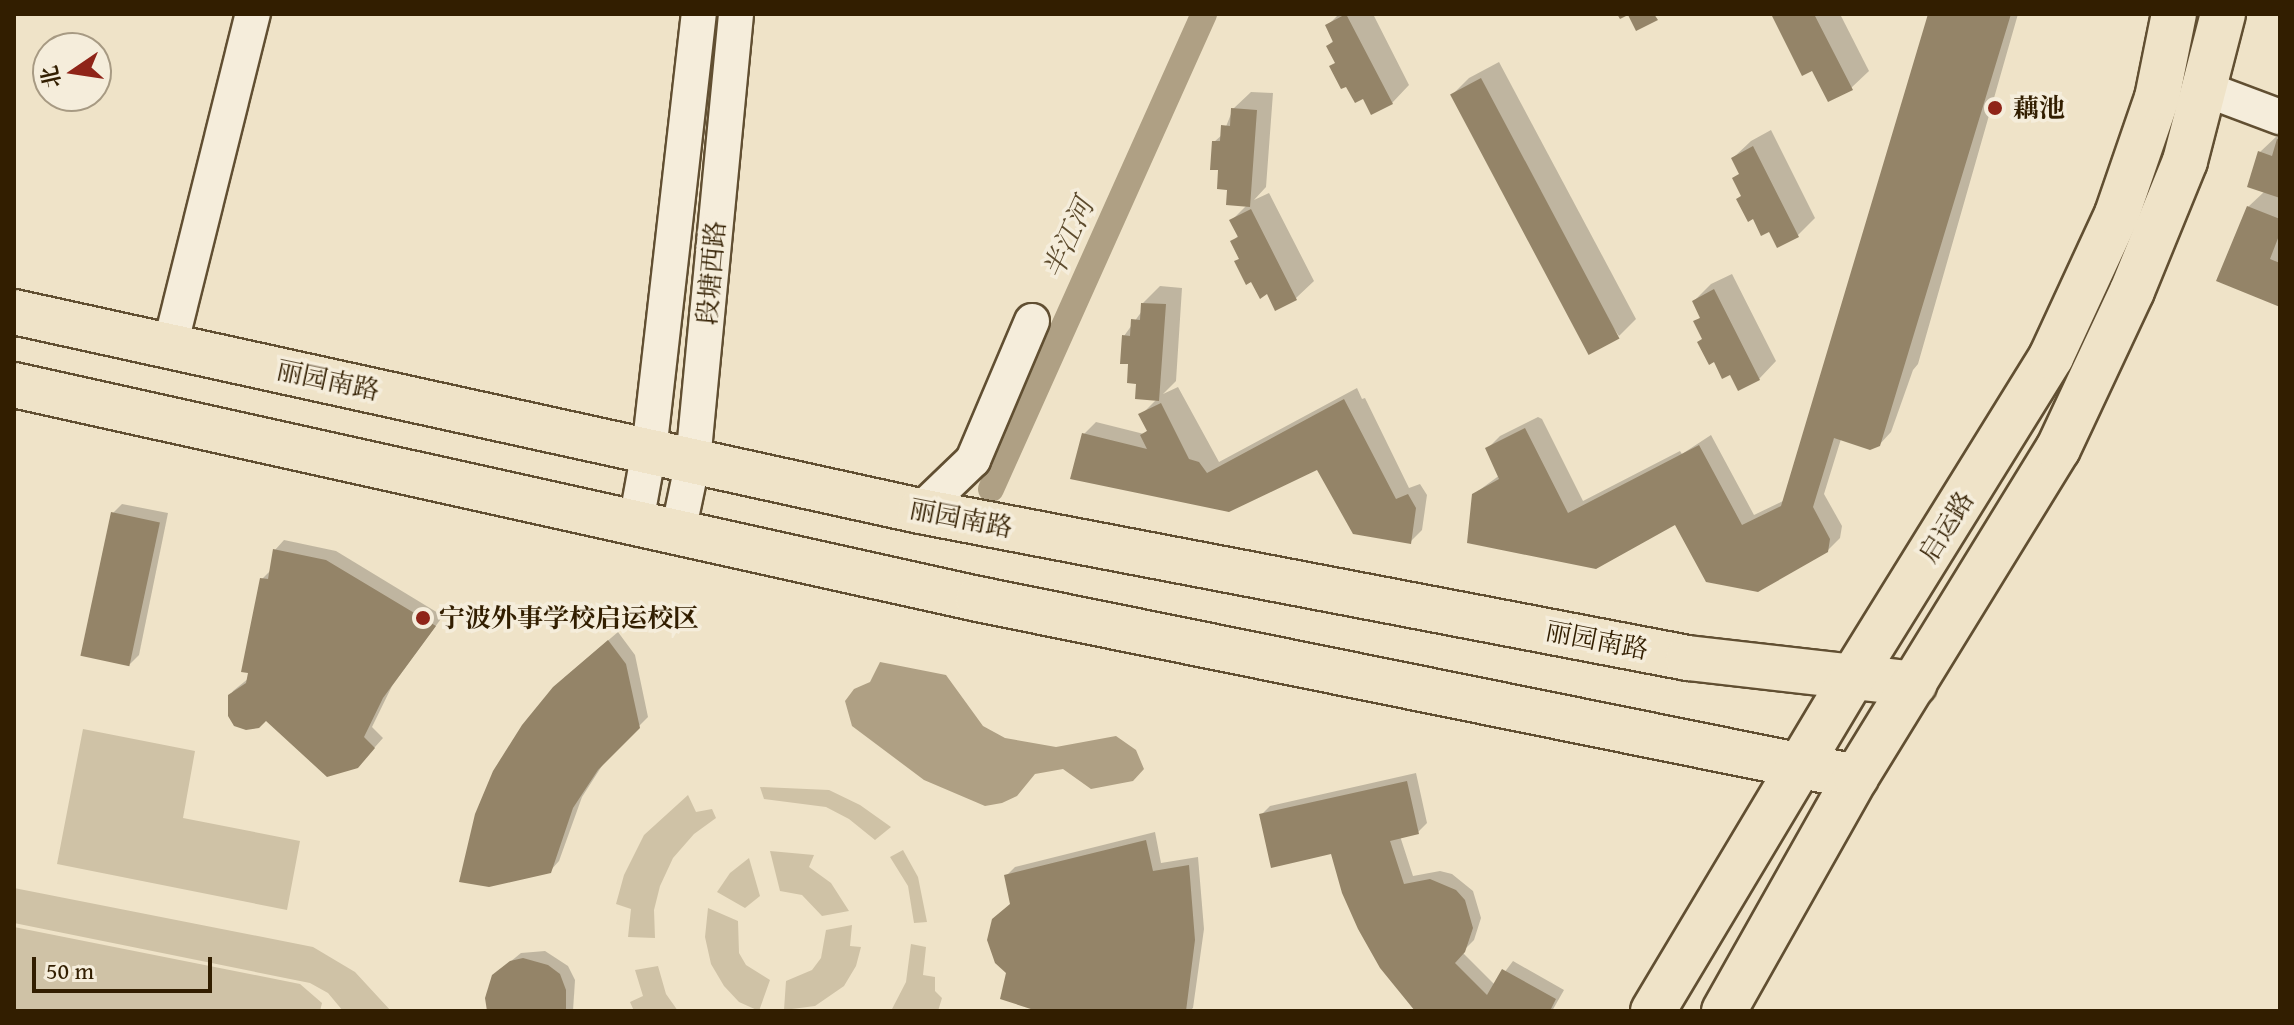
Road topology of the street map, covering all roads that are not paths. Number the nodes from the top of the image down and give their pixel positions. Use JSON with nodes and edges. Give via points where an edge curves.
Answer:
{"nodes":[{"id":1,"x":253,"y":14,"type":"edge"},
{"id":2,"x":699,"y":14,"type":"edge"},
{"id":3,"x":736,"y":14,"type":"edge"},
{"id":4,"x":2174,"y":14,"type":"edge"},
{"id":5,"x":2223,"y":14,"type":"edge"},
{"id":6,"x":2205,"y":89,"type":"junction"},
{"id":7,"x":2280,"y":117,"type":"edge"},
{"id":8,"x":14,"y":312,"type":"edge"},
{"id":9,"x":1032,"y":321,"type":"dead end"},
{"id":10,"x":170,"y":346,"type":"junction"},
{"id":11,"x":14,"y":385,"type":"edge"},
{"id":12,"x":649,"y":451,"type":"junction"},
{"id":13,"x":693,"y":461,"type":"junction"},
{"id":14,"x":920,"y":511,"type":"junction"},
{"id":15,"x":636,"y":522,"type":"junction"},
{"id":16,"x":678,"y":532,"type":"junction"},
{"id":17,"x":1852,"y":678,"type":"junction"},
{"id":18,"x":1915,"y":684,"type":"junction"},
{"id":19,"x":1799,"y":765,"type":"junction"},
{"id":20,"x":1856,"y":777,"type":"junction"},
{"id":21,"x":1653,"y":1011,"type":"edge"},
{"id":22,"x":1724,"y":1011,"type":"edge"}],
"edges":[{"from":1,"to":10,"type":"street"},
{"from":2,"to":12,"type":"street","name":"段塘西路"},
{"from":3,"to":13,"type":"street","name":"段塘西路"},
{"from":4,"to":17,"type":"main road","name":"启运路","via":[[2157,98],[2117,214],[2051,357]]},
{"from":5,"to":6,"type":"main road"},
{"from":6,"to":7,"type":"street"},
{"from":6,"to":18,"type":"main road","via":[[2185,161],[2138,277],[2058,449]]},
{"from":8,"to":10,"type":"main road","name":"丽园南路"},
{"from":9,"to":14,"type":"street","via":[[973,460]]},
{"from":10,"to":12,"type":"main road","name":"丽园南路"},
{"from":11,"to":15,"type":"main road"},
{"from":12,"to":13,"type":"main road","name":"丽园南路"},
{"from":12,"to":15,"type":"street","name":"段塘西路"},
{"from":13,"to":14,"type":"main road","name":"丽园南路"},
{"from":13,"to":16,"type":"street","name":"段塘西路"},
{"from":14,"to":17,"type":"main road","name":"丽园南路","via":[[1688,658]]},
{"from":15,"to":16,"type":"main road"},
{"from":16,"to":19,"type":"main road","via":[[978,599]]},
{"from":17,"to":18,"type":"main road","name":"丽园南路"},
{"from":17,"to":19,"type":"main road","name":"启运路"},
{"from":18,"to":20,"type":"main road"},
{"from":19,"to":20,"type":"main road"},
{"from":19,"to":21,"type":"main road","name":"启运路"},
{"from":20,"to":22,"type":"main road"}]}
